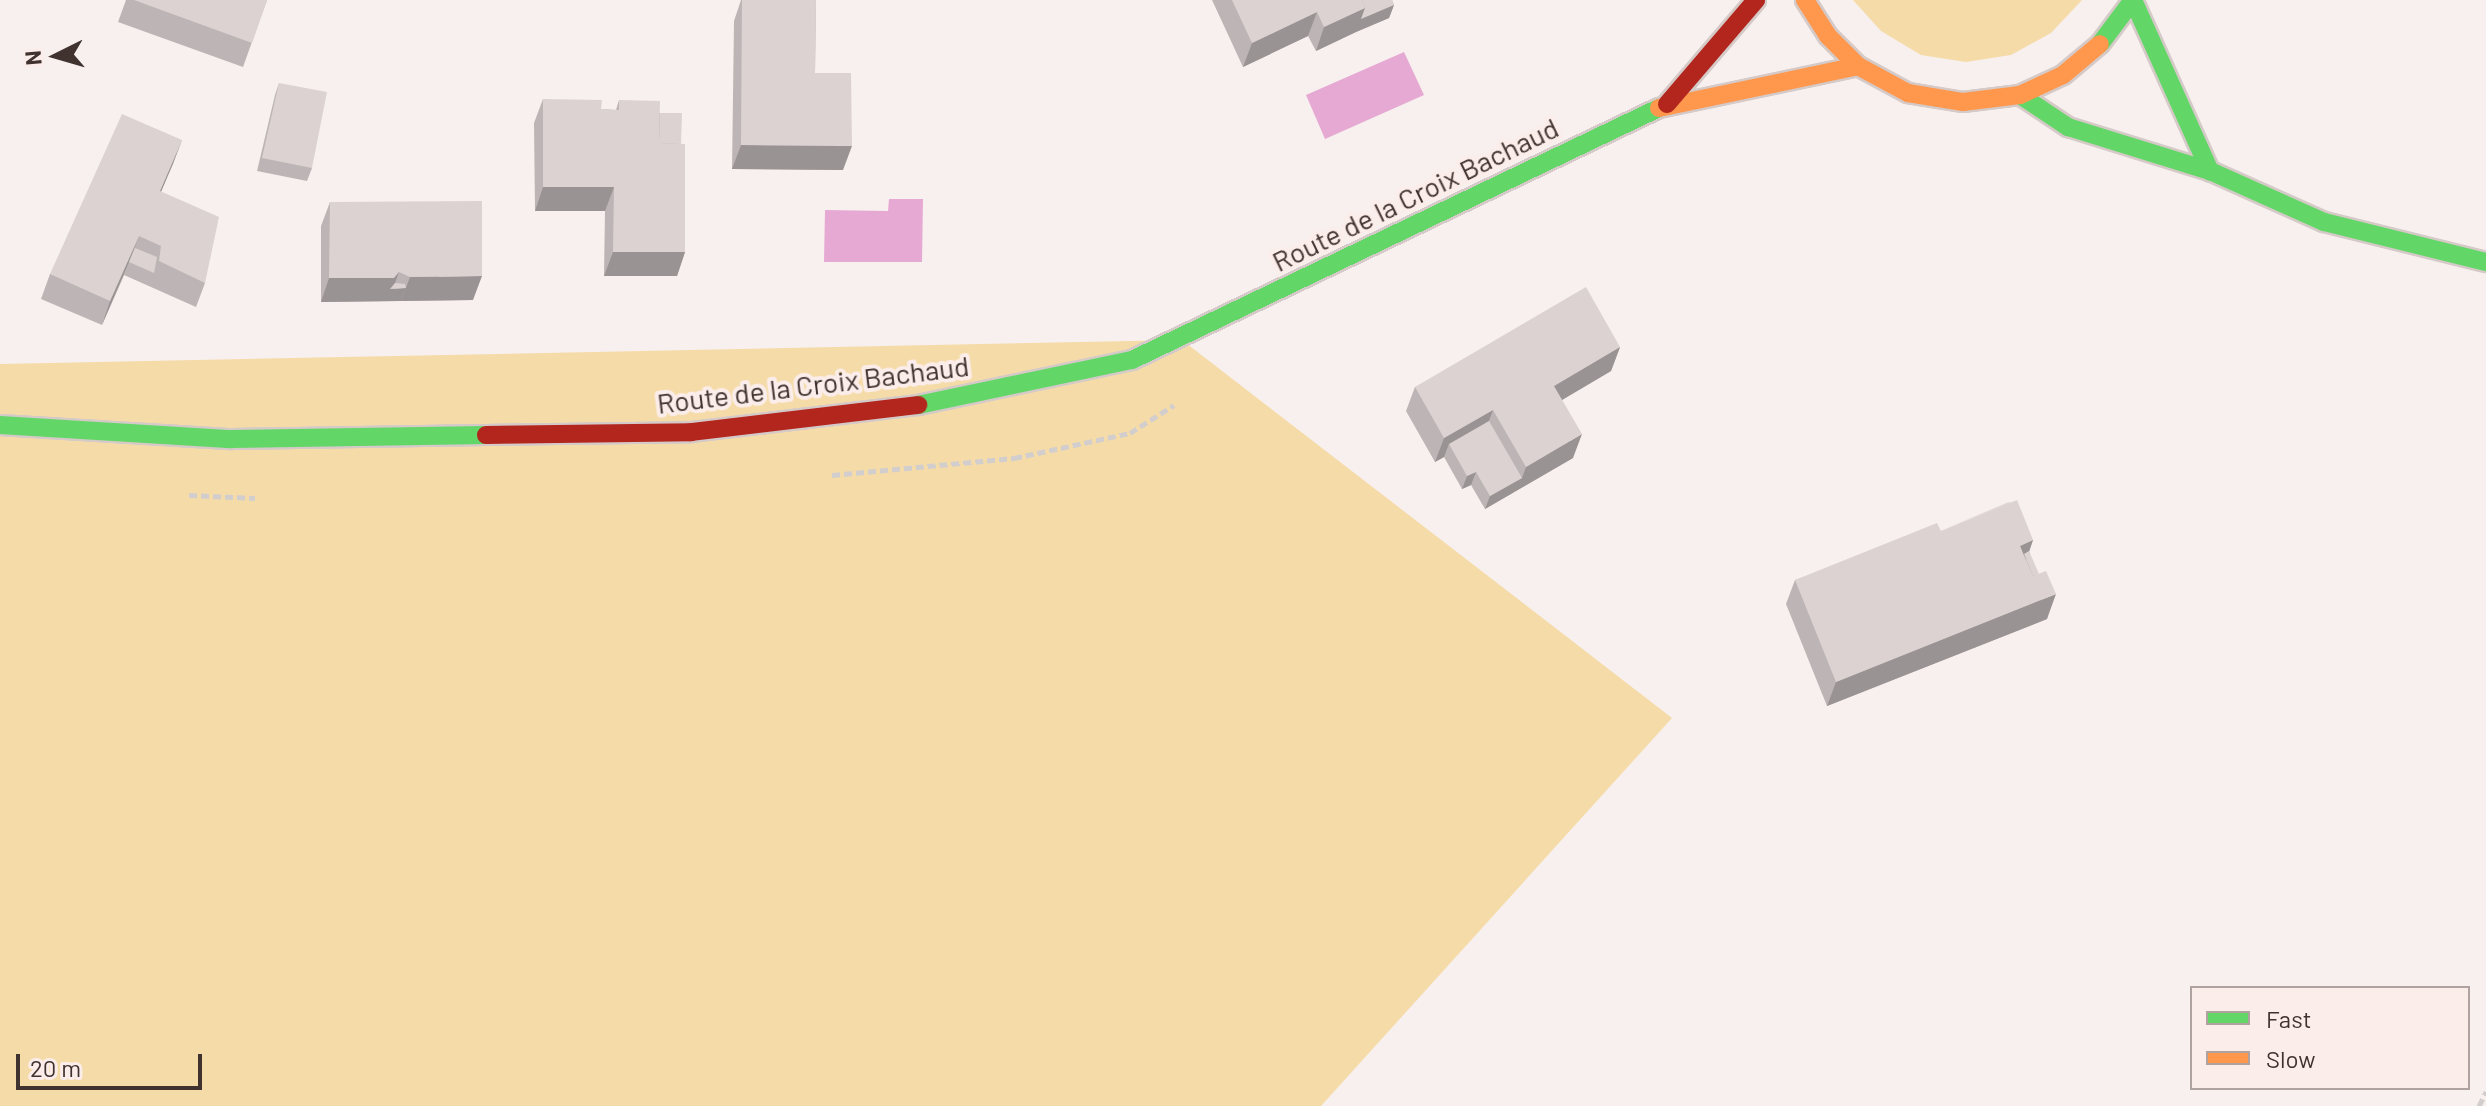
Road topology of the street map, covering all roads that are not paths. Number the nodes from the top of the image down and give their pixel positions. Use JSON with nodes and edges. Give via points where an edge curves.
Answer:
{"nodes":[{"id":1,"x":1756,"y":0,"type":"edge"},
{"id":2,"x":1805,"y":0,"type":"edge"},
{"id":3,"x":2133,"y":0,"type":"edge"},
{"id":4,"x":1858,"y":66,"type":"junction"},
{"id":5,"x":2020,"y":95,"type":"junction"},
{"id":6,"x":1667,"y":104,"type":"junction"},
{"id":7,"x":2210,"y":171,"type":"junction"},
{"id":8,"x":2486,"y":262,"type":"edge"},
{"id":9,"x":0,"y":425,"type":"edge"}],
"edges":[{"from":1,"to":6,"type":"main road","name":"Route de la Croix Bachaud"},
{"from":2,"to":4,"type":"main road","via":[[1828,36]]},
{"from":3,"to":5,"type":"main road","via":[[2100,44],[2063,75]]},
{"from":3,"to":7,"type":"main road"},
{"from":4,"to":5,"type":"main road","via":[[1908,93],[1963,102]]},
{"from":4,"to":6,"type":"main road","name":"Route de la Croix Bachaud"},
{"from":5,"to":7,"type":"main road","via":[[2068,127]]},
{"from":6,"to":9,"type":"main road","name":"Route de la Croix Bachaud","via":[[1132,360],[929,404],[691,432],[232,439]]},
{"from":7,"to":8,"type":"main road","via":[[2324,222]]}]}
